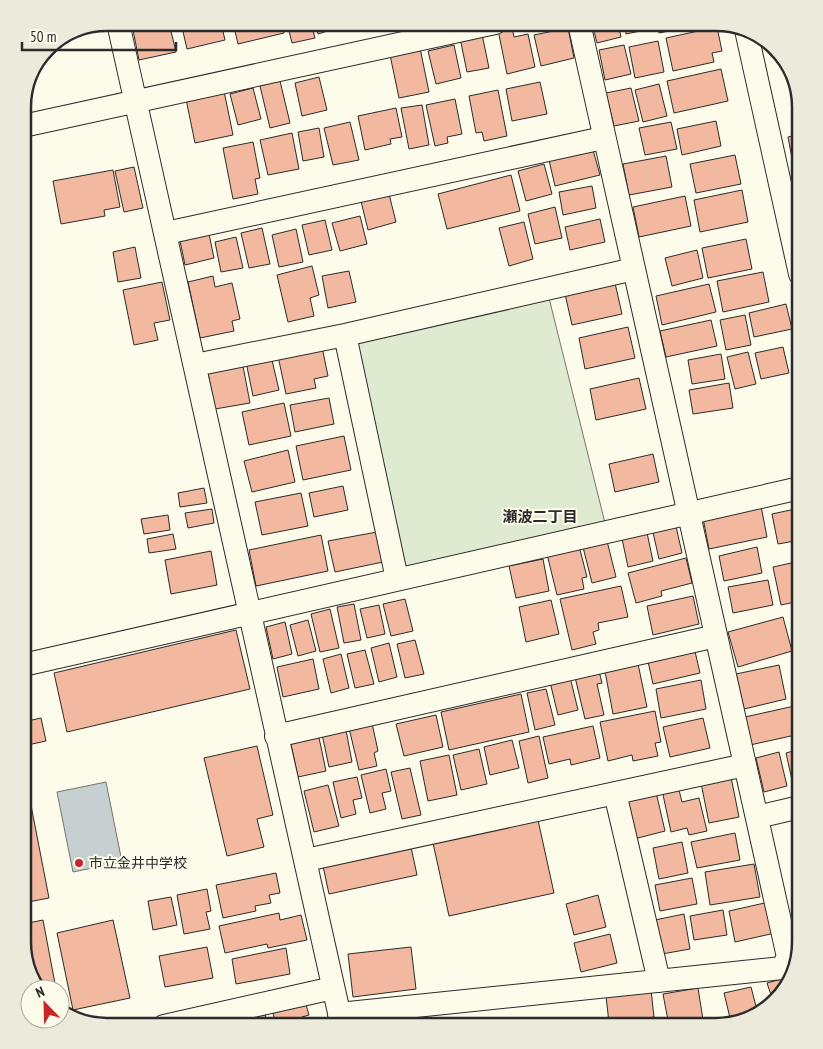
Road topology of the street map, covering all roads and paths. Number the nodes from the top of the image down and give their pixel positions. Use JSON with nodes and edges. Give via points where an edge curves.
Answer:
{"nodes":[{"id":1,"x":120,"y":31,"type":"edge"},
{"id":2,"x":460,"y":31,"type":"edge"},
{"id":3,"x":580,"y":31,"type":"edge"},
{"id":4,"x":748,"y":38,"type":"edge"},
{"id":5,"x":136,"y":102,"type":"junction"},
{"id":6,"x":31,"y":124,"type":"edge"},
{"id":7,"x":603,"y":138,"type":"junction"},
{"id":8,"x":166,"y":234,"type":"junction"},
{"id":9,"x":792,"y":238,"type":"edge"},
{"id":10,"x":634,"y":269,"type":"junction"},
{"id":11,"x":345,"y":335,"type":"junction"},
{"id":12,"x":195,"y":365,"type":"junction"},
{"id":13,"x":792,"y":490,"type":"edge"},
{"id":14,"x":689,"y":513,"type":"junction"},
{"id":15,"x":397,"y":579,"type":"junction"},
{"id":16,"x":250,"y":614,"type":"junction"},
{"id":17,"x":716,"y":636,"type":"junction"},
{"id":18,"x":31,"y":663,"type":"edge"},
{"id":19,"x":276,"y":736,"type":"junction"},
{"id":20,"x":745,"y":765,"type":"junction"},
{"id":21,"x":615,"y":794,"type":"junction"},
{"id":22,"x":792,"y":809,"type":"edge"},
{"id":23,"x":757,"y":817,"type":"junction"},
{"id":24,"x":306,"y":860,"type":"junction"},
{"id":25,"x":659,"y":981,"type":"junction"},
{"id":26,"x":333,"y":988,"type":"junction"},
{"id":27,"x":204,"y":1018,"type":"edge"},
{"id":28,"x":340,"y":1018,"type":"edge"},
{"id":29,"x":356,"y":1018,"type":"edge"}],
"edges":[{"from":1,"to":5,"type":"street"},
{"from":2,"to":5,"type":"street"},
{"from":3,"to":7,"type":"street"},
{"from":4,"to":9,"type":"street"},
{"from":5,"to":6,"type":"street"},
{"from":5,"to":8,"type":"street"},
{"from":7,"to":8,"type":"street"},
{"from":7,"to":10,"type":"street"},
{"from":8,"to":12,"type":"street"},
{"from":10,"to":11,"type":"street"},
{"from":10,"to":14,"type":"street"},
{"from":11,"to":12,"type":"street"},
{"from":11,"to":15,"type":"street"},
{"from":12,"to":16,"type":"street"},
{"from":13,"to":14,"type":"street"},
{"from":14,"to":15,"type":"street"},
{"from":14,"to":17,"type":"street"},
{"from":15,"to":16,"type":"street"},
{"from":16,"to":18,"type":"street"},
{"from":16,"to":19,"type":"street"},
{"from":17,"to":19,"type":"street"},
{"from":17,"to":20,"type":"street"},
{"from":19,"to":24,"type":"street"},
{"from":20,"to":21,"type":"street"},
{"from":20,"to":23,"type":"street"},
{"from":21,"to":24,"type":"street"},
{"from":21,"to":25,"type":"street"},
{"from":22,"to":23,"type":"street"},
{"from":23,"to":25,"type":"street","via":[[788,957],[785,963],[782,968]]},
{"from":24,"to":26,"type":"street"},
{"from":25,"to":29,"type":"street"},
{"from":26,"to":27,"type":"street"},
{"from":26,"to":28,"type":"street"}]}
